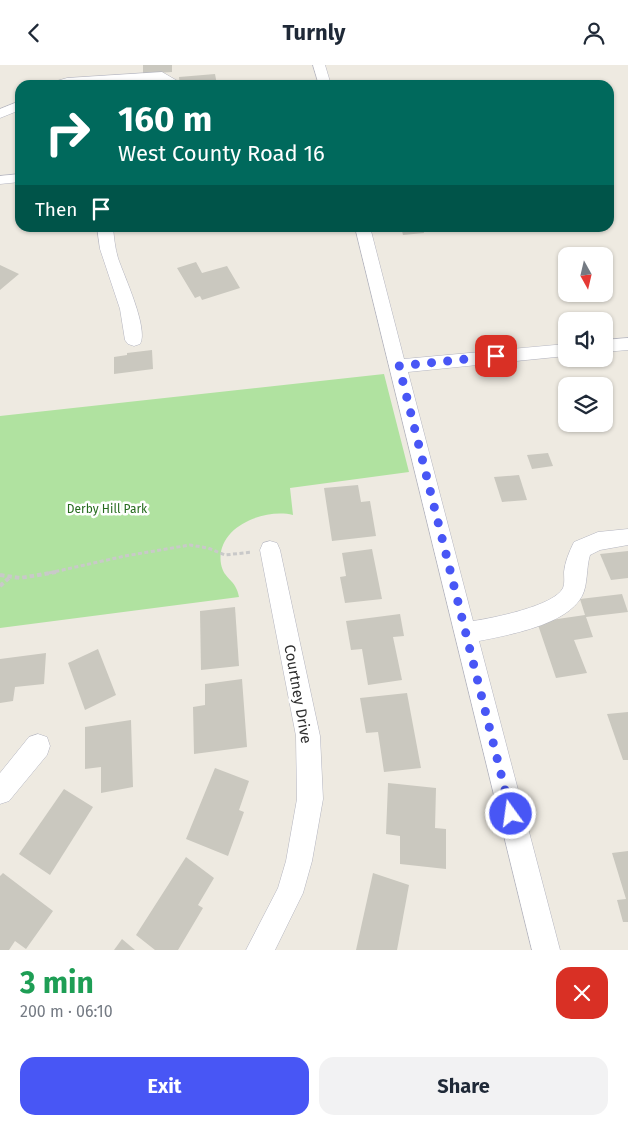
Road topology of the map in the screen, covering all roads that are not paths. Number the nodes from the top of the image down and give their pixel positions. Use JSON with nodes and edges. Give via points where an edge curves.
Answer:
{"nodes":[{"id":1,"x":319,"y":65,"type":"edge"},
{"id":2,"x":99,"y":80,"type":"edge"},
{"id":3,"x":169,"y":80,"type":"edge"},
{"id":4,"x":324,"y":80,"type":"edge"},
{"id":5,"x":15,"y":107,"type":"edge"},
{"id":6,"x":0,"y":114,"type":"edge"},
{"id":7,"x":15,"y":178,"type":"edge"},
{"id":8,"x":0,"y":180,"type":"edge"},
{"id":9,"x":105,"y":232,"type":"edge"},
{"id":10,"x":363,"y":232,"type":"edge"},
{"id":11,"x":134,"y":340,"type":"dead end"},
{"id":12,"x":628,"y":344,"type":"edge"},
{"id":13,"x":613,"y":345,"type":"edge"},
{"id":14,"x":558,"y":351,"type":"edge"},
{"id":15,"x":399,"y":366,"type":"junction"},
{"id":16,"x":625,"y":537,"type":"dead end"},
{"id":17,"x":270,"y":550,"type":"road end"},
{"id":18,"x":466,"y":633,"type":"junction"},
{"id":19,"x":38,"y":746,"type":"dead end"},
{"id":20,"x":0,"y":791,"type":"edge"},
{"id":21,"x":260,"y":950,"type":"edge"},
{"id":22,"x":546,"y":950,"type":"edge"}],
"edges":[{"from":1,"to":4,"type":"street"},
{"from":2,"to":3,"type":"street","via":[[162,76]]},
{"from":5,"to":6,"type":"street"},
{"from":7,"to":8,"type":"street"},
{"from":9,"to":11,"type":"street","via":[[112,268],[127,305]]},
{"from":10,"to":15,"type":"street"},
{"from":12,"to":13,"type":"street"},
{"from":14,"to":15,"type":"street"},
{"from":15,"to":18,"type":"street"},
{"from":16,"to":18,"type":"street","via":[[598,541],[581,549],[574,589],[554,607],[500,628]]},
{"from":17,"to":21,"type":"street","name":"Courtney Drive","via":[[308,736],[310,799],[300,861],[290,893]]},
{"from":18,"to":22,"type":"street"},
{"from":19,"to":20,"type":"street"}]}
